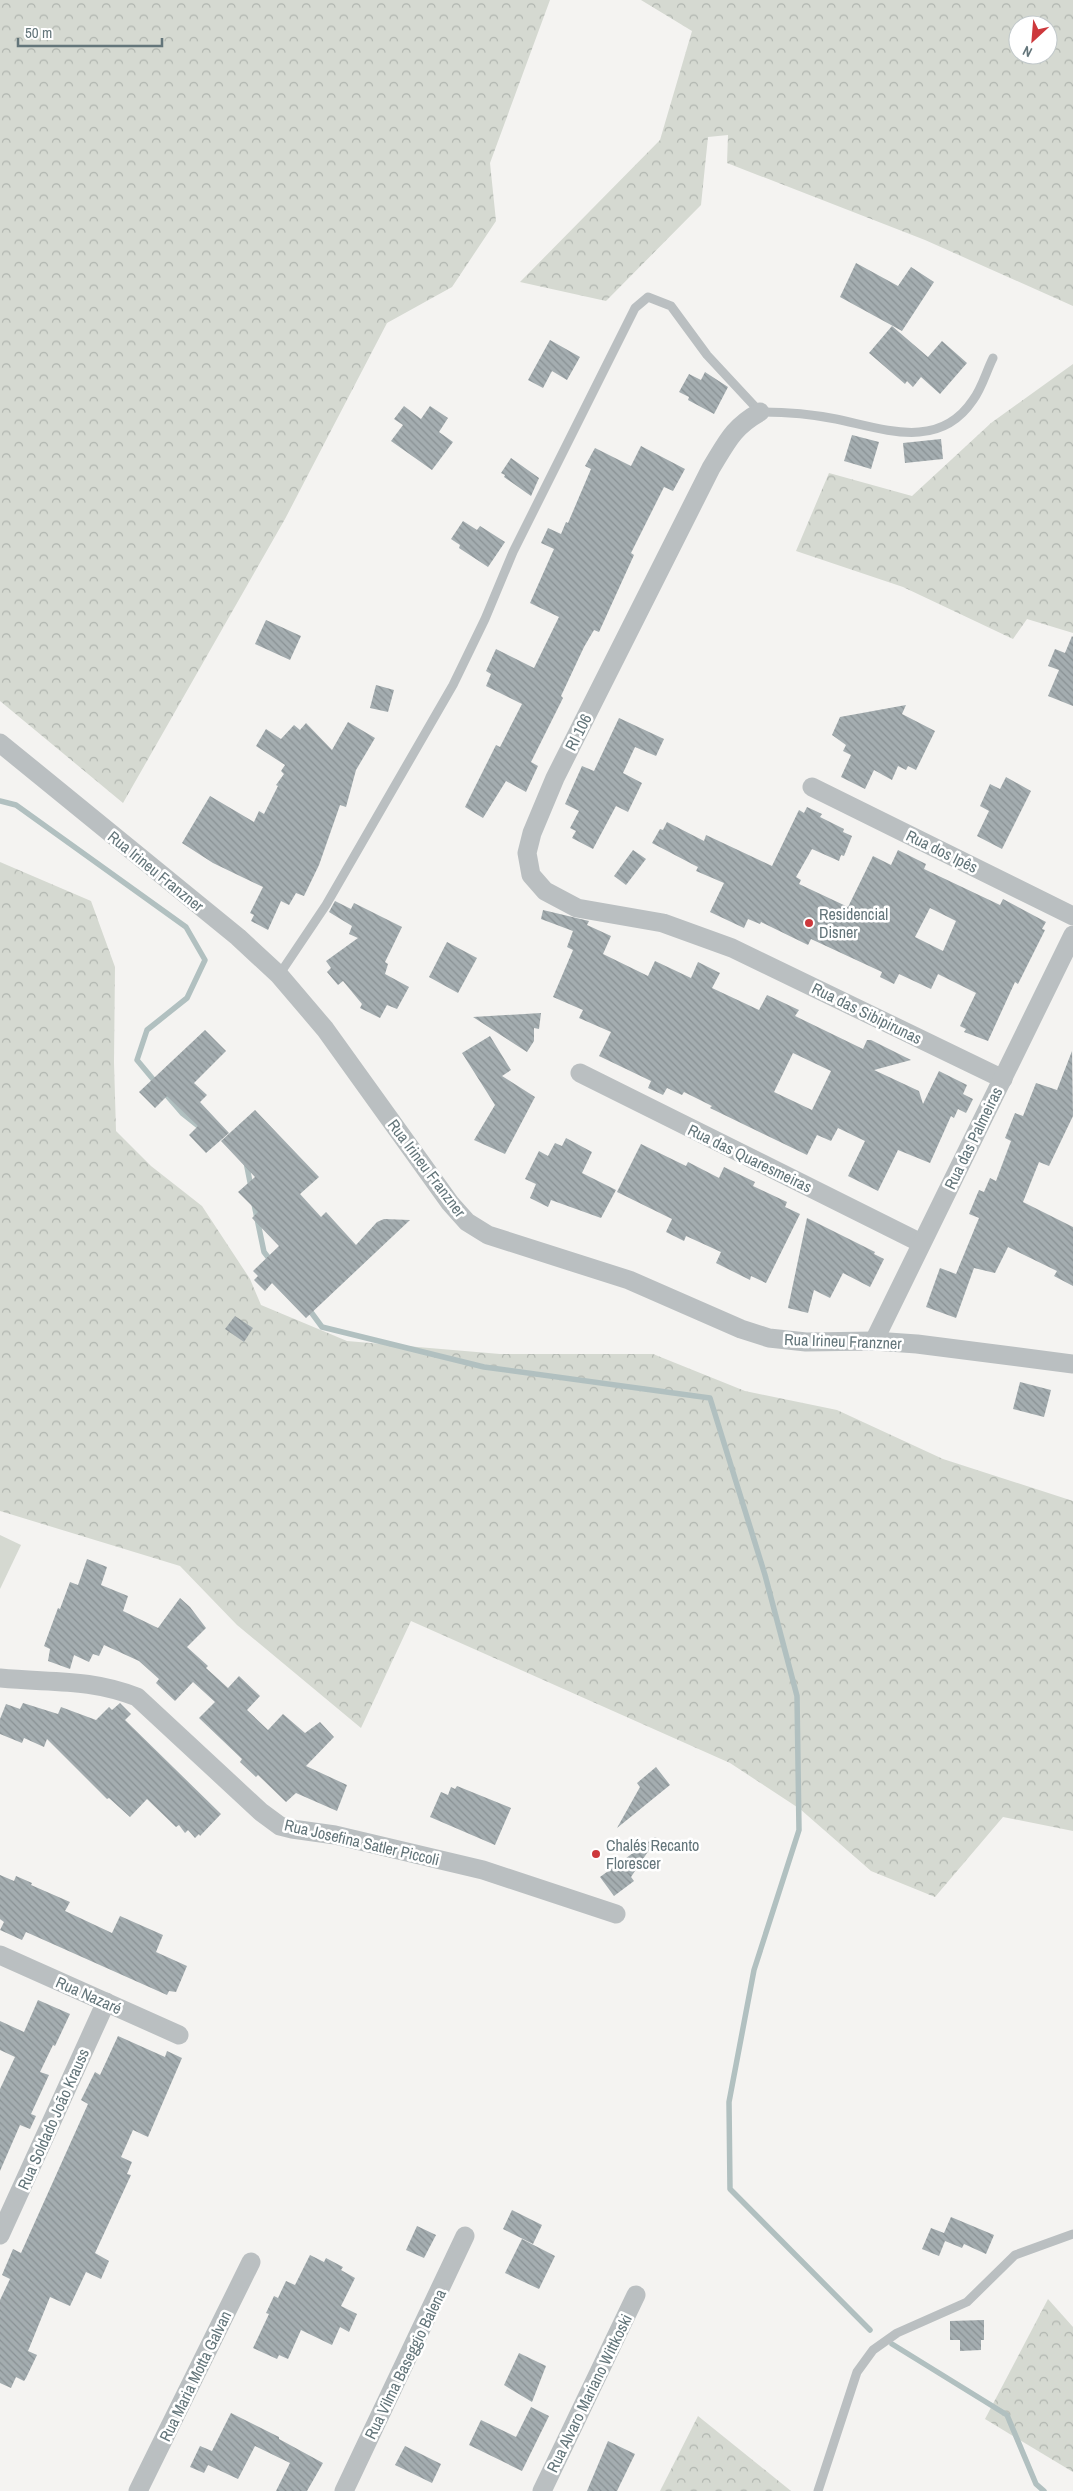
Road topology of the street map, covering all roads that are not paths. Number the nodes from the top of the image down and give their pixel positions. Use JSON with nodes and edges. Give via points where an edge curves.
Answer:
{"nodes":[{"id":1,"x":992,"y":358,"type":"dead end"},
{"id":2,"x":760,"y":412,"type":"junction"},
{"id":3,"x":0,"y":743,"type":"edge"},
{"id":4,"x":812,"y":787,"type":"dead end"},
{"id":5,"x":1073,"y":916,"type":"edge"},
{"id":6,"x":1073,"y":935,"type":"edge"},
{"id":7,"x":732,"y":948,"type":"joint"},
{"id":8,"x":279,"y":975,"type":"junction"},
{"id":9,"x":580,"y":1073,"type":"dead end"},
{"id":10,"x":1003,"y":1079,"type":"junction"},
{"id":11,"x":921,"y":1243,"type":"junction"},
{"id":12,"x":874,"y":1341,"type":"junction"},
{"id":13,"x":1073,"y":1364,"type":"edge"},
{"id":14,"x":0,"y":1678,"type":"edge"},
{"id":15,"x":616,"y":1914,"type":"dead end"},
{"id":16,"x":0,"y":1954,"type":"edge"},
{"id":17,"x":106,"y":2002,"type":"junction"},
{"id":18,"x":179,"y":2035,"type":"dead end"},
{"id":19,"x":1073,"y":2234,"type":"edge"},
{"id":20,"x":0,"y":2235,"type":"edge"},
{"id":21,"x":466,"y":2236,"type":"dead end"},
{"id":22,"x":251,"y":2262,"type":"dead end"},
{"id":23,"x":636,"y":2295,"type":"dead end"},
{"id":24,"x":138,"y":2491,"type":"edge"},
{"id":25,"x":344,"y":2491,"type":"edge"},
{"id":26,"x":542,"y":2491,"type":"edge"},
{"id":27,"x":818,"y":2491,"type":"edge"}],
"edges":[{"from":1,"to":2,"type":"lane","via":[[973,400],[956,418],[937,430],[895,433],[816,416]]},
{"from":2,"to":7,"type":"street","name":"RI 106","via":[[743,422],[731,435],[703,483],[555,778],[527,853],[531,875],[558,900],[577,908],[663,923]]},
{"from":2,"to":8,"type":"lane","via":[[707,355],[672,306],[648,297],[635,308],[513,552],[453,685],[326,905]]},
{"from":3,"to":8,"type":"street","name":"Rua Irineu Franzner","via":[[230,931]]},
{"from":4,"to":5,"type":"street","name":"Rua dos Ipês"},
{"from":6,"to":10,"type":"street","name":"Rua das Palmeiras"},
{"from":7,"to":10,"type":"street","name":"Rua das Sibipirunas"},
{"from":8,"to":12,"type":"street","name":"Rua Irineu Franzner","via":[[325,1029],[450,1203],[467,1222],[488,1235],[629,1280],[769,1338],[806,1342]]},
{"from":9,"to":11,"type":"street","name":"Rua das Quaresmeiras"},
{"from":10,"to":11,"type":"street","name":"Rua das Palmeiras"},
{"from":11,"to":12,"type":"street","name":"Rua das Palmeiras"},
{"from":12,"to":13,"type":"street","name":"Rua Irineu Franzner"},
{"from":14,"to":15,"type":"street","name":"Rua Josefina Satler Piccoli","via":[[87,1682],[136,1697],[280,1826],[335,1835],[483,1870]]},
{"from":16,"to":17,"type":"street","name":"Rua Nazaré"},
{"from":17,"to":18,"type":"street","name":"Rua Nazaré"},
{"from":17,"to":20,"type":"street","name":"Rua Soldado João Krauss"},
{"from":19,"to":27,"type":"lane","via":[[1015,2255],[967,2302],[897,2333],[874,2350],[857,2372]]},
{"from":21,"to":25,"type":"street","name":"Rua Vilma Baseggio Balena"},
{"from":22,"to":24,"type":"street","name":"Rua Maria Motta Galvan"},
{"from":23,"to":26,"type":"street","name":"Rua Alvaro Mariano Wittkoski"}]}
